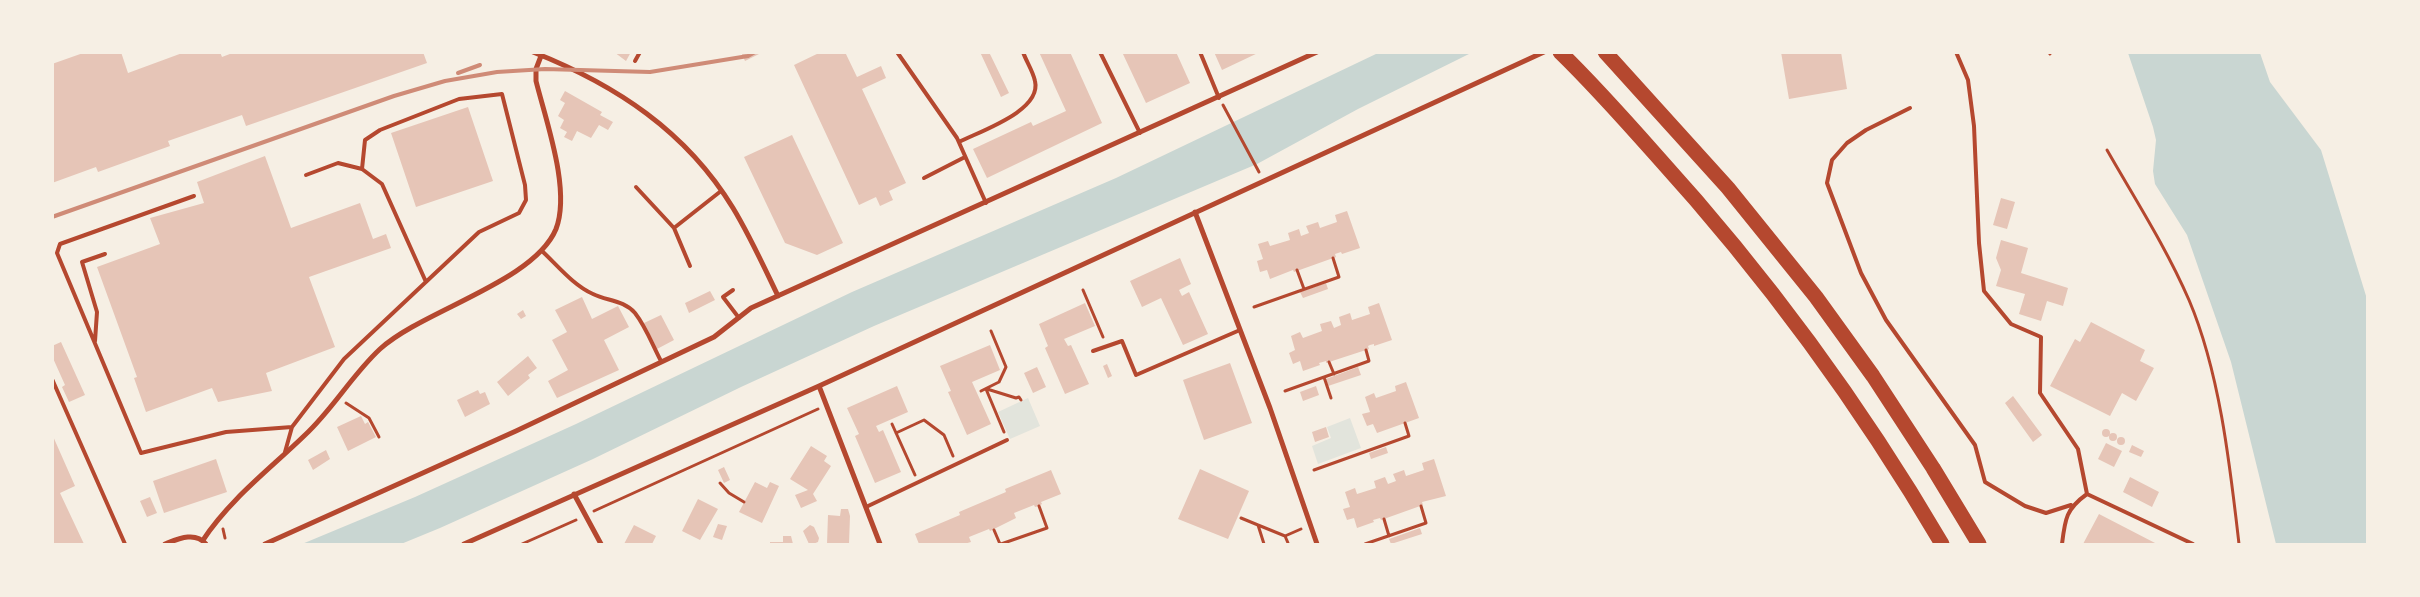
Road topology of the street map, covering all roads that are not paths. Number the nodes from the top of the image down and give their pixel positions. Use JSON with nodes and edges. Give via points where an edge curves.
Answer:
{"nodes":[{"id":1,"x":533,"y":52,"type":"edge"},
{"id":2,"x":640,"y":52,"type":"edge"},
{"id":3,"x":897,"y":52,"type":"edge"},
{"id":4,"x":1022,"y":52,"type":"edge"},
{"id":5,"x":1100,"y":52,"type":"edge"},
{"id":6,"x":1200,"y":52,"type":"edge"},
{"id":7,"x":1317,"y":52,"type":"edge"},
{"id":8,"x":1544,"y":52,"type":"edge"},
{"id":9,"x":1560,"y":52,"type":"edge"},
{"id":10,"x":1605,"y":52,"type":"edge"},
{"id":11,"x":1956,"y":52,"type":"edge"},
{"id":12,"x":541,"y":56,"type":"junction"},
{"id":13,"x":635,"y":60,"type":"dead end"},
{"id":14,"x":1219,"y":98,"type":"junction"},
{"id":15,"x":1910,"y":108,"type":"dead end"},
{"id":16,"x":1140,"y":134,"type":"junction"},
{"id":17,"x":959,"y":142,"type":"junction"},
{"id":18,"x":965,"y":157,"type":"junction"},
{"id":19,"x":362,"y":169,"type":"junction"},
{"id":20,"x":306,"y":175,"type":"dead end"},
{"id":21,"x":924,"y":178,"type":"dead end"},
{"id":22,"x":636,"y":187,"type":"dead end"},
{"id":23,"x":721,"y":191,"type":"junction"},
{"id":24,"x":194,"y":196,"type":"dead end"},
{"id":25,"x":986,"y":203,"type":"junction"},
{"id":26,"x":1195,"y":212,"type":"junction"},
{"id":27,"x":674,"y":228,"type":"junction"},
{"id":28,"x":542,"y":252,"type":"junction"},
{"id":29,"x":105,"y":254,"type":"dead end"},
{"id":30,"x":690,"y":266,"type":"dead end"},
{"id":31,"x":426,"y":282,"type":"junction"},
{"id":32,"x":732,"y":290,"type":"dead end"},
{"id":33,"x":778,"y":296,"type":"junction"},
{"id":34,"x":739,"y":318,"type":"junction"},
{"id":35,"x":1240,"y":330,"type":"junction"},
{"id":36,"x":95,"y":343,"type":"junction"},
{"id":37,"x":1093,"y":351,"type":"dead end"},
{"id":38,"x":661,"y":362,"type":"junction"},
{"id":39,"x":52,"y":379,"type":"edge"},
{"id":40,"x":819,"y":386,"type":"junction"},
{"id":41,"x":292,"y":427,"type":"junction"},
{"id":42,"x":1007,"y":440,"type":"road end"},
{"id":43,"x":285,"y":452,"type":"junction"},
{"id":44,"x":574,"y":494,"type":"junction"},
{"id":45,"x":2087,"y":494,"type":"junction"},
{"id":46,"x":2071,"y":505,"type":"junction"},
{"id":47,"x":866,"y":508,"type":"junction"},
{"id":48,"x":204,"y":542,"type":"edge"},
{"id":49,"x":125,"y":544,"type":"edge"},
{"id":50,"x":165,"y":544,"type":"edge"},
{"id":51,"x":265,"y":544,"type":"edge"},
{"id":52,"x":464,"y":544,"type":"edge"},
{"id":53,"x":601,"y":544,"type":"edge"},
{"id":54,"x":880,"y":544,"type":"edge"},
{"id":55,"x":1318,"y":544,"type":"edge"},
{"id":56,"x":1942,"y":544,"type":"edge"},
{"id":57,"x":1979,"y":544,"type":"edge"},
{"id":58,"x":2062,"y":544,"type":"edge"},
{"id":59,"x":2193,"y":544,"type":"edge"}],
"edges":[{"from":1,"to":12,"type":"street"},
{"from":2,"to":13,"type":"lane"},
{"from":3,"to":17,"type":"lane"},
{"from":4,"to":17,"type":"lane","via":[[1035,81],[1032,99],[1024,110]]},
{"from":5,"to":16,"type":"lane"},
{"from":6,"to":14,"type":"lane"},
{"from":7,"to":14,"type":"street"},
{"from":8,"to":26,"type":"street"},
{"from":9,"to":56,"type":"highway","via":[[1704,208],[1792,317],[1850,397]]},
{"from":10,"to":57,"type":"highway","via":[[1728,188],[1816,297],[1874,376]]},
{"from":11,"to":45,"type":"lane","via":[[1968,80],[1974,126],[1984,290],[2011,324],[2041,337],[2040,393],[2078,449]]},
{"from":12,"to":23,"type":"street","via":[[576,69],[648,114],[674,136]]},
{"from":12,"to":28,"type":"street","via":[[536,81],[561,185],[556,227]]},
{"from":14,"to":16,"type":"street"},
{"from":15,"to":46,"type":"lane","via":[[1866,130],[1847,143],[1832,160],[1827,183],[1861,273],[1886,320],[1975,445],[1985,482],[2024,506],[2046,513]]},
{"from":16,"to":25,"type":"street"},
{"from":17,"to":18,"type":"lane"},
{"from":18,"to":21,"type":"lane"},
{"from":18,"to":25,"type":"lane"},
{"from":19,"to":20,"type":"lane","via":[[338,163]]},
{"from":19,"to":31,"type":"lane","via":[[382,184]]},
{"from":19,"to":31,"type":"lane","via":[[365,140],[380,130],[459,99],[502,94],[526,200],[518,213],[479,232]]},
{"from":22,"to":27,"type":"lane"},
{"from":23,"to":27,"type":"lane"},
{"from":23,"to":33,"type":"street"},
{"from":24,"to":36,"type":"lane","via":[[60,244],[57,253]]},
{"from":25,"to":33,"type":"street"},
{"from":26,"to":35,"type":"street"},
{"from":26,"to":40,"type":"street"},
{"from":27,"to":30,"type":"lane"},
{"from":28,"to":38,"type":"lane","via":[[582,288],[628,307]]},
{"from":28,"to":43,"type":"street","via":[[381,349],[306,435]]},
{"from":29,"to":36,"type":"lane","via":[[82,262],[97,312]]},
{"from":31,"to":41,"type":"lane","via":[[344,359]]},
{"from":32,"to":34,"type":"lane","via":[[723,297]]},
{"from":33,"to":34,"type":"street","via":[[751,308]]},
{"from":34,"to":38,"type":"street","via":[[714,337]]},
{"from":35,"to":37,"type":"lane","via":[[1136,375],[1122,341]]},
{"from":35,"to":55,"type":"street"},
{"from":36,"to":41,"type":"lane","via":[[141,453],[226,432]]},
{"from":38,"to":51,"type":"street"},
{"from":39,"to":49,"type":"lane"},
{"from":40,"to":44,"type":"street"},
{"from":40,"to":47,"type":"street"},
{"from":41,"to":43,"type":"lane"},
{"from":42,"to":47,"type":"lane"},
{"from":43,"to":48,"type":"street","via":[[238,497]]},
{"from":44,"to":52,"type":"street"},
{"from":44,"to":53,"type":"street"},
{"from":45,"to":46,"type":"lane"},
{"from":45,"to":59,"type":"lane"},
{"from":46,"to":58,"type":"lane"},
{"from":47,"to":54,"type":"street"},
{"from":48,"to":50,"type":"street","via":[[190,536]]}]}
